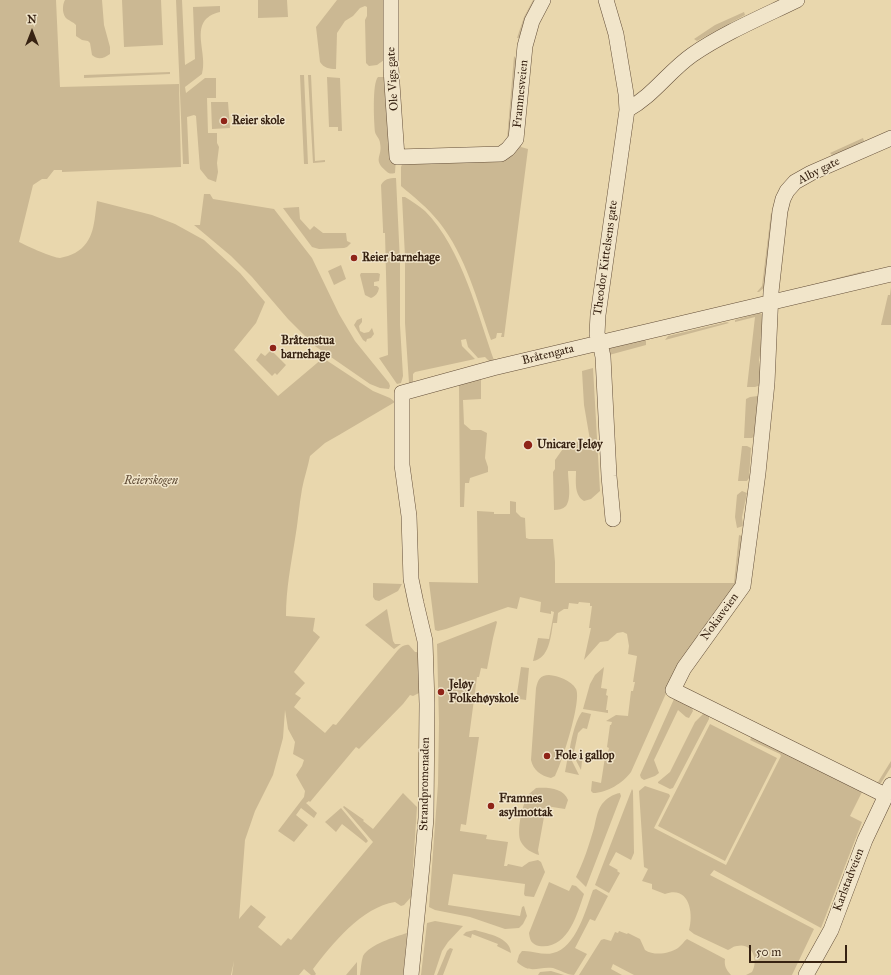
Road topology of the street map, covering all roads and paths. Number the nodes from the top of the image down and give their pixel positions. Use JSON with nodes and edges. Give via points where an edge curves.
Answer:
{"nodes":[{"id":1,"x":391,"y":0,"type":"edge"},
{"id":2,"x":542,"y":0,"type":"edge"},
{"id":3,"x":606,"y":0,"type":"edge"},
{"id":4,"x":797,"y":0,"type":"edge"},
{"id":5,"x":627,"y":110,"type":"junction"},
{"id":6,"x":891,"y":138,"type":"edge"},
{"id":7,"x":397,"y":157,"type":"joint"},
{"id":8,"x":891,"y":274,"type":"edge"},
{"id":9,"x":770,"y":302,"type":"junction"},
{"id":10,"x":600,"y":342,"type":"junction"},
{"id":11,"x":613,"y":519,"type":"dead end"},
{"id":12,"x":414,"y":593,"type":"joint"},
{"id":13,"x":888,"y":790,"type":"edge"},
{"id":14,"x":411,"y":975,"type":"edge"},
{"id":15,"x":806,"y":975,"type":"edge"}],
"edges":[{"from":1,"to":7,"type":"street","name":"Ole Vigs gate","via":[[391,69]]},
{"from":2,"to":7,"type":"street","name":"Framnesveien","via":[[532,21],[525,46],[516,139],[508,149],[501,154]]},
{"from":3,"to":5,"type":"street","name":"Theodor Kittelsens gate","via":[[616,34]]},
{"from":4,"to":5,"type":"street","via":[[728,34],[691,56],[640,103]]},
{"from":5,"to":10,"type":"street","name":"Theodor Kittelsens gate","via":[[598,315],[597,334]]},
{"from":6,"to":9,"type":"street","name":"Alby gate","via":[[811,173],[795,182],[787,191],[780,211]]},
{"from":8,"to":9,"type":"street","name":"Bråtengata"},
{"from":9,"to":10,"type":"street","name":"Bråtengata"},
{"from":9,"to":13,"type":"street","name":"Nokiaveien","via":[[767,383],[743,586],[684,668],[673,690]]},
{"from":10,"to":11,"type":"street","name":"Theodor Kittelsens gate"},
{"from":10,"to":12,"type":"street","name":"Bråtengata","via":[[402,393],[402,465],[408,505]]},
{"from":12,"to":14,"type":"street","name":"Strandpromenaden","via":[[425,640],[427,704],[426,818]]},
{"from":13,"to":15,"type":"street","name":"Karlstadveien","via":[[865,840],[830,930]]}]}
